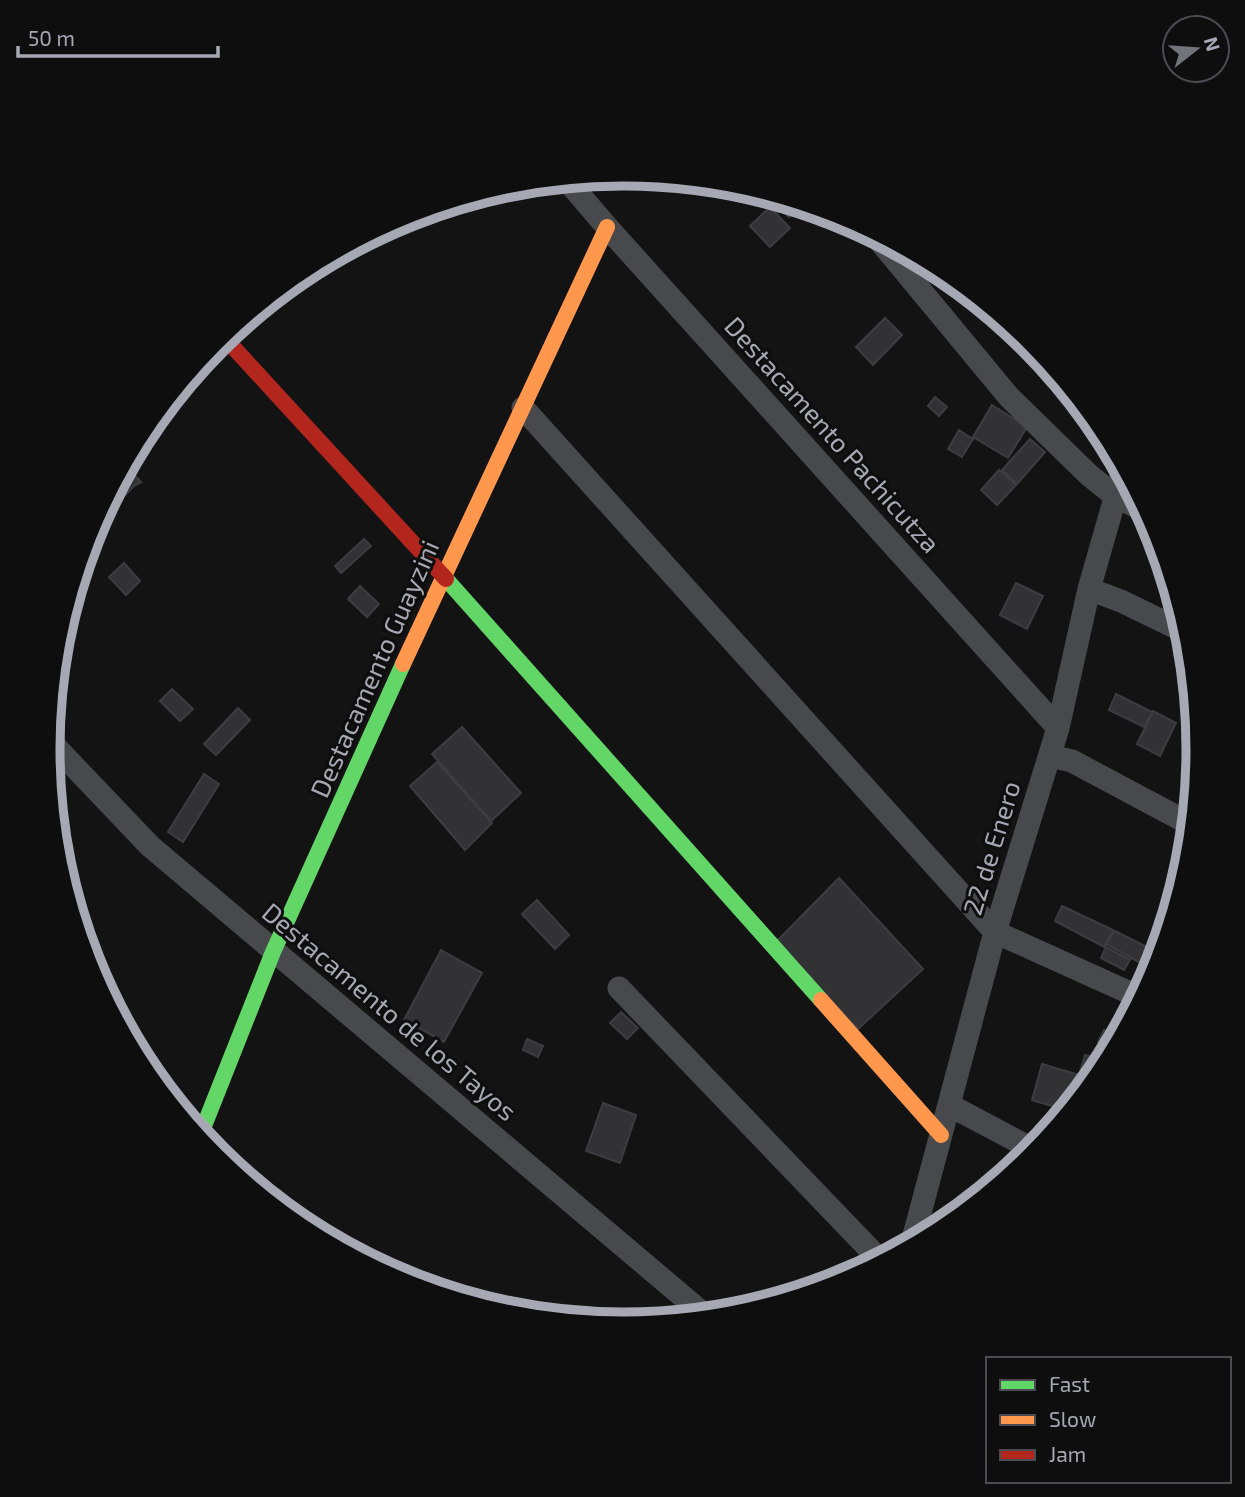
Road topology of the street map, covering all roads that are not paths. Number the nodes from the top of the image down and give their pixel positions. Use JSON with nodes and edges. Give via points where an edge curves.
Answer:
{"nodes":[{"id":1,"x":574,"y":188,"type":"edge"},
{"id":2,"x":607,"y":227,"type":"junction"},
{"id":3,"x":890,"y":254,"type":"edge"},
{"id":4,"x":231,"y":344,"type":"edge"},
{"id":5,"x":523,"y":408,"type":"junction"},
{"id":6,"x":1119,"y":484,"type":"edge"},
{"id":7,"x":1115,"y":496,"type":"junction"},
{"id":8,"x":1129,"y":503,"type":"edge"},
{"id":9,"x":443,"y":576,"type":"junction"},
{"id":10,"x":1089,"y":589,"type":"junction"},
{"id":11,"x":1172,"y":626,"type":"edge"},
{"id":12,"x":1058,"y":727,"type":"junction"},
{"id":13,"x":60,"y":752,"type":"edge"},
{"id":14,"x":1050,"y":756,"type":"junction"},
{"id":15,"x":1181,"y":819,"type":"edge"},
{"id":16,"x":995,"y":932,"type":"junction"},
{"id":17,"x":273,"y":952,"type":"junction"},
{"id":18,"x":619,"y":988,"type":"dead end"},
{"id":19,"x":1129,"y":993,"type":"edge"},
{"id":20,"x":949,"y":1105,"type":"junction"},
{"id":21,"x":204,"y":1126,"type":"edge"},
{"id":22,"x":941,"y":1135,"type":"junction"},
{"id":23,"x":1023,"y":1144,"type":"edge"},
{"id":24,"x":916,"y":1229,"type":"edge"},
{"id":25,"x":873,"y":1253,"type":"edge"},
{"id":26,"x":696,"y":1307,"type":"edge"}],
"edges":[{"from":1,"to":2,"type":"street","name":"Destacamento Pachicutza"},
{"from":2,"to":5,"type":"street","name":"Destacamento Guayzini"},
{"from":2,"to":12,"type":"street","name":"Destacamento Pachicutza"},
{"from":3,"to":7,"type":"street","via":[[1009,397]]},
{"from":4,"to":9,"type":"street"},
{"from":5,"to":9,"type":"street","name":"Destacamento Guayzini"},
{"from":5,"to":16,"type":"street"},
{"from":6,"to":7,"type":"street","name":"22 de Enero"},
{"from":7,"to":8,"type":"street"},
{"from":7,"to":10,"type":"street","name":"22 de Enero"},
{"from":9,"to":17,"type":"street","name":"Destacamento Guayzini"},
{"from":9,"to":22,"type":"street"},
{"from":10,"to":11,"type":"street"},
{"from":10,"to":12,"type":"street","name":"22 de Enero"},
{"from":12,"to":14,"type":"street","name":"22 de Enero"},
{"from":13,"to":17,"type":"street","name":"Destacamento de los Tayos","via":[[150,846]]},
{"from":14,"to":15,"type":"street","via":[[1072,761]]},
{"from":14,"to":16,"type":"street","name":"22 de Enero"},
{"from":16,"to":19,"type":"street"},
{"from":16,"to":20,"type":"street","name":"22 de Enero"},
{"from":17,"to":21,"type":"street","name":"Destacamento Guayzini"},
{"from":17,"to":26,"type":"street","name":"Destacamento de los Tayos"},
{"from":18,"to":25,"type":"street"},
{"from":20,"to":22,"type":"street","name":"22 de Enero"},
{"from":20,"to":23,"type":"street"},
{"from":22,"to":24,"type":"street","name":"22 de Enero"}]}
